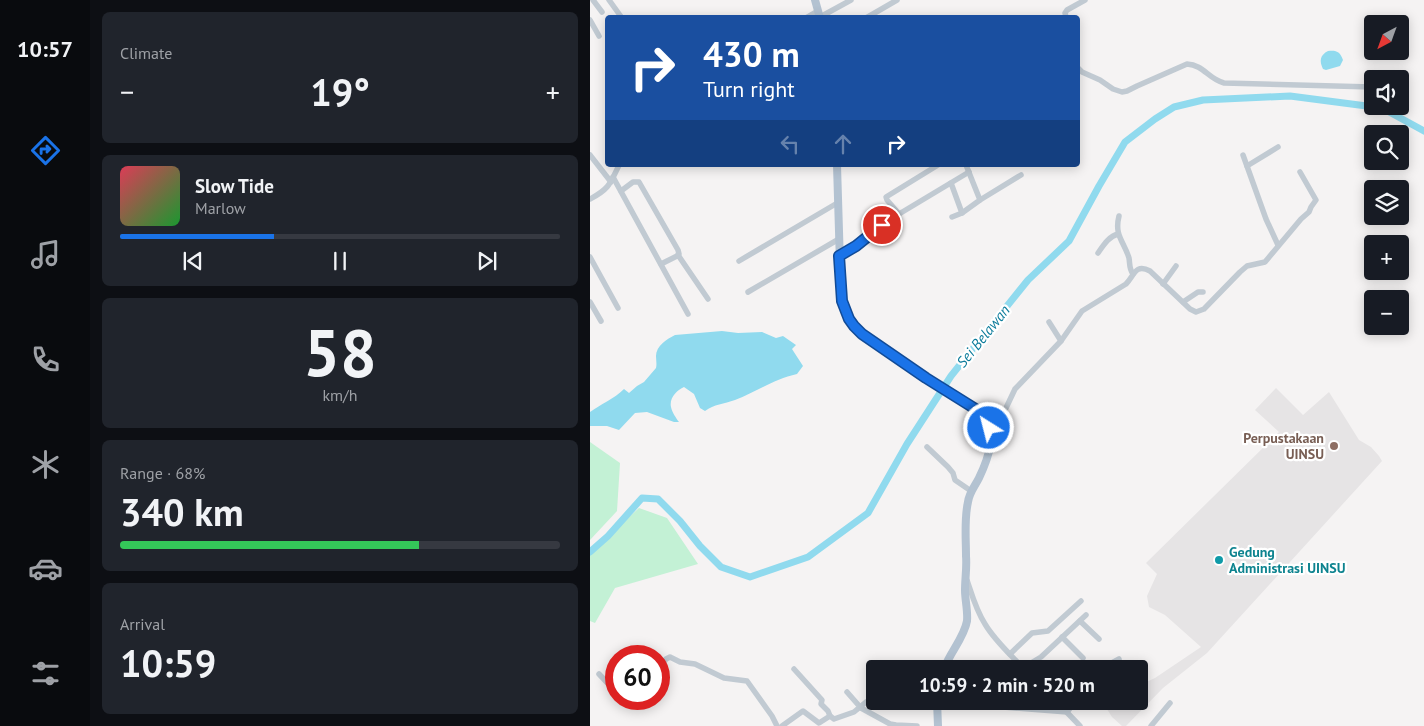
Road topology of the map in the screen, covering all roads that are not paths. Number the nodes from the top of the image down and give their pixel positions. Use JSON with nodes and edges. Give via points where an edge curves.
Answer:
{"nodes":[{"id":1,"x":593,"y":0,"type":"edge"},
{"id":2,"x":609,"y":0,"type":"edge"},
{"id":3,"x":816,"y":0,"type":"edge"},
{"id":4,"x":851,"y":0,"type":"edge"},
{"id":5,"x":897,"y":0,"type":"edge"},
{"id":6,"x":1085,"y":0,"type":"edge"},
{"id":7,"x":602,"y":12,"type":"dead end"},
{"id":8,"x":620,"y":15,"type":"edge"},
{"id":9,"x":819,"y":15,"type":"edge"},
{"id":10,"x":871,"y":15,"type":"edge"},
{"id":11,"x":1066,"y":15,"type":"edge"},
{"id":12,"x":590,"y":20,"type":"edge"},
{"id":13,"x":599,"y":36,"type":"dead end"},
{"id":14,"x":1080,"y":70,"type":"edge"},
{"id":15,"x":1364,"y":88,"type":"edge"},
{"id":16,"x":1278,"y":147,"type":"dead end"},
{"id":17,"x":590,"y":155,"type":"edge"},
{"id":18,"x":1243,"y":155,"type":"dead end"},
{"id":19,"x":1247,"y":166,"type":"junction"},
{"id":20,"x":617,"y":167,"type":"edge"},
{"id":21,"x":837,"y":167,"type":"edge"},
{"id":22,"x":935,"y":167,"type":"edge"},
{"id":23,"x":967,"y":167,"type":"edge"},
{"id":24,"x":969,"y":172,"type":"junction"},
{"id":25,"x":1300,"y":172,"type":"dead end"},
{"id":26,"x":1021,"y":175,"type":"dead end"},
{"id":27,"x":612,"y":180,"type":"junction"},
{"id":28,"x":951,"y":183,"type":"junction"},
{"id":29,"x":621,"y":191,"type":"junction"},
{"id":30,"x":590,"y":198,"type":"edge"},
{"id":31,"x":980,"y":200,"type":"junction"},
{"id":32,"x":839,"y":202,"type":"junction"},
{"id":33,"x":962,"y":213,"type":"junction"},
{"id":34,"x":899,"y":214,"type":"junction"},
{"id":35,"x":1119,"y":216,"type":"dead end"},
{"id":36,"x":952,"y":217,"type":"dead end"},
{"id":37,"x":1118,"y":234,"type":"junction"},
{"id":38,"x":839,"y":239,"type":"junction"},
{"id":39,"x":1278,"y":245,"type":"junction"},
{"id":40,"x":1098,"y":253,"type":"dead end"},
{"id":41,"x":678,"y":255,"type":"junction"},
{"id":42,"x":839,"y":256,"type":"junction"},
{"id":43,"x":590,"y":257,"type":"edge"},
{"id":44,"x":739,"y":261,"type":"dead end"},
{"id":45,"x":661,"y":264,"type":"junction"},
{"id":46,"x":1176,"y":266,"type":"dead end"},
{"id":47,"x":1133,"y":274,"type":"junction"},
{"id":48,"x":1163,"y":284,"type":"junction"},
{"id":49,"x":748,"y":292,"type":"dead end"},
{"id":50,"x":1204,"y":292,"type":"dead end"},
{"id":51,"x":708,"y":299,"type":"dead end"},
{"id":52,"x":590,"y":302,"type":"edge"},
{"id":53,"x":1183,"y":302,"type":"junction"},
{"id":54,"x":618,"y":308,"type":"dead end"},
{"id":55,"x":688,"y":314,"type":"dead end"},
{"id":56,"x":601,"y":321,"type":"dead end"},
{"id":57,"x":1049,"y":322,"type":"dead end"},
{"id":58,"x":1061,"y":341,"type":"junction"},
{"id":59,"x":989,"y":428,"type":"junction"},
{"id":60,"x":927,"y":447,"type":"dead end"},
{"id":61,"x":971,"y":491,"type":"junction"},
{"id":62,"x":966,"y":577,"type":"junction"},
{"id":63,"x":1081,"y":601,"type":"dead end"},
{"id":64,"x":1086,"y":615,"type":"dead end"},
{"id":65,"x":1080,"y":621,"type":"junction"},
{"id":66,"x":1062,"y":637,"type":"junction"},
{"id":67,"x":1099,"y":639,"type":"dead end"},
{"id":68,"x":1010,"y":654,"type":"junction"},
{"id":69,"x":670,"y":657,"type":"edge"},
{"id":70,"x":1083,"y":658,"type":"dead end"},
{"id":71,"x":948,"y":660,"type":"edge"},
{"id":72,"x":1016,"y":660,"type":"edge"},
{"id":73,"x":1036,"y":660,"type":"edge"},
{"id":74,"x":794,"y":669,"type":"dead end"},
{"id":75,"x":599,"y":674,"type":"dead end"},
{"id":76,"x":605,"y":680,"type":"edge"},
{"id":77,"x":847,"y":692,"type":"dead end"},
{"id":78,"x":866,"y":702,"type":"edge"},
{"id":79,"x":1170,"y":703,"type":"dead end"},
{"id":80,"x":860,"y":708,"type":"junction"},
{"id":81,"x":937,"y":710,"type":"edge"},
{"id":82,"x":1040,"y":710,"type":"edge"},
{"id":83,"x":1066,"y":712,"type":"joint"},
{"id":84,"x":830,"y":716,"type":"junction"},
{"id":85,"x":777,"y":726,"type":"edge"},
{"id":86,"x":782,"y":726,"type":"edge"},
{"id":87,"x":917,"y":726,"type":"edge"},
{"id":88,"x":938,"y":726,"type":"edge"},
{"id":89,"x":1080,"y":726,"type":"edge"},
{"id":90,"x":1151,"y":726,"type":"edge"}],
"edges":[{"from":1,"to":7,"type":"street"},
{"from":2,"to":8,"type":"street"},
{"from":3,"to":9,"type":"main road"},
{"from":4,"to":9,"type":"street"},
{"from":5,"to":10,"type":"street"},
{"from":6,"to":11,"type":"street","via":[[1067,10]]},
{"from":12,"to":13,"type":"street"},
{"from":14,"to":15,"type":"street","via":[[1122,92],[1187,64],[1203,69],[1215,80],[1224,82]]},
{"from":16,"to":19,"type":"street"},
{"from":17,"to":27,"type":"street"},
{"from":18,"to":19,"type":"street"},
{"from":19,"to":39,"type":"street"},
{"from":20,"to":27,"type":"street"},
{"from":21,"to":32,"type":"main road"},
{"from":22,"to":34,"type":"street","via":[[886,197]]},
{"from":23,"to":24,"type":"street"},
{"from":24,"to":28,"type":"street"},
{"from":24,"to":31,"type":"street"},
{"from":25,"to":39,"type":"street","via":[[1316,200]]},
{"from":26,"to":31,"type":"street"},
{"from":27,"to":29,"type":"street"},
{"from":27,"to":30,"type":"street","via":[[602,193]]},
{"from":28,"to":33,"type":"street"},
{"from":28,"to":34,"type":"street"},
{"from":29,"to":41,"type":"street","via":[[633,182],[639,182]]},
{"from":29,"to":45,"type":"street"},
{"from":31,"to":33,"type":"street"},
{"from":32,"to":38,"type":"main road"},
{"from":32,"to":44,"type":"street"},
{"from":33,"to":36,"type":"street"},
{"from":34,"to":42,"type":"street"},
{"from":35,"to":37,"type":"street"},
{"from":37,"to":40,"type":"street","via":[[1110,238]]},
{"from":37,"to":47,"type":"street"},
{"from":38,"to":42,"type":"main road"},
{"from":38,"to":49,"type":"street"},
{"from":39,"to":53,"type":"street","via":[[1265,262],[1247,266],[1240,272],[1204,309],[1196,312]]},
{"from":41,"to":45,"type":"street"},
{"from":41,"to":51,"type":"street"},
{"from":42,"to":59,"type":"main road","via":[[842,301],[854,326],[981,413]]},
{"from":43,"to":54,"type":"street"},
{"from":45,"to":55,"type":"street"},
{"from":46,"to":48,"type":"street"},
{"from":47,"to":48,"type":"street","via":[[1138,269],[1146,269]]},
{"from":47,"to":58,"type":"street","via":[[1129,282],[1084,309]]},
{"from":48,"to":53,"type":"street"},
{"from":50,"to":53,"type":"street","via":[[1198,292]]},
{"from":52,"to":56,"type":"street"},
{"from":57,"to":58,"type":"street"},
{"from":58,"to":59,"type":"street","via":[[1015,389],[1006,408]]},
{"from":59,"to":61,"type":"main road","via":[[991,445],[988,457]]},
{"from":60,"to":61,"type":"street","via":[[948,467],[955,480]]},
{"from":61,"to":62,"type":"main road","via":[[967,506]]},
{"from":62,"to":68,"type":"street","via":[[985,625]]},
{"from":62,"to":71,"type":"main road","via":[[967,621]]},
{"from":63,"to":68,"type":"street","via":[[1048,631],[1032,633]]},
{"from":64,"to":65,"type":"street"},
{"from":65,"to":66,"type":"street"},
{"from":65,"to":67,"type":"street"},
{"from":66,"to":70,"type":"street"},
{"from":66,"to":73,"type":"street"},
{"from":68,"to":72,"type":"street"},
{"from":69,"to":85,"type":"street","via":[[724,678],[747,681]]},
{"from":74,"to":84,"type":"street","via":[[822,700],[820,704]]},
{"from":75,"to":76,"type":"street"},
{"from":77,"to":80,"type":"street"},
{"from":78,"to":80,"type":"street"},
{"from":79,"to":90,"type":"street"},
{"from":80,"to":84,"type":"street","via":[[836,719]]},
{"from":80,"to":87,"type":"street","via":[[890,724]]},
{"from":81,"to":88,"type":"main road"},
{"from":82,"to":83,"type":"street"},
{"from":83,"to":89,"type":"street"},
{"from":84,"to":86,"type":"street","via":[[819,723],[804,711]]}]}
